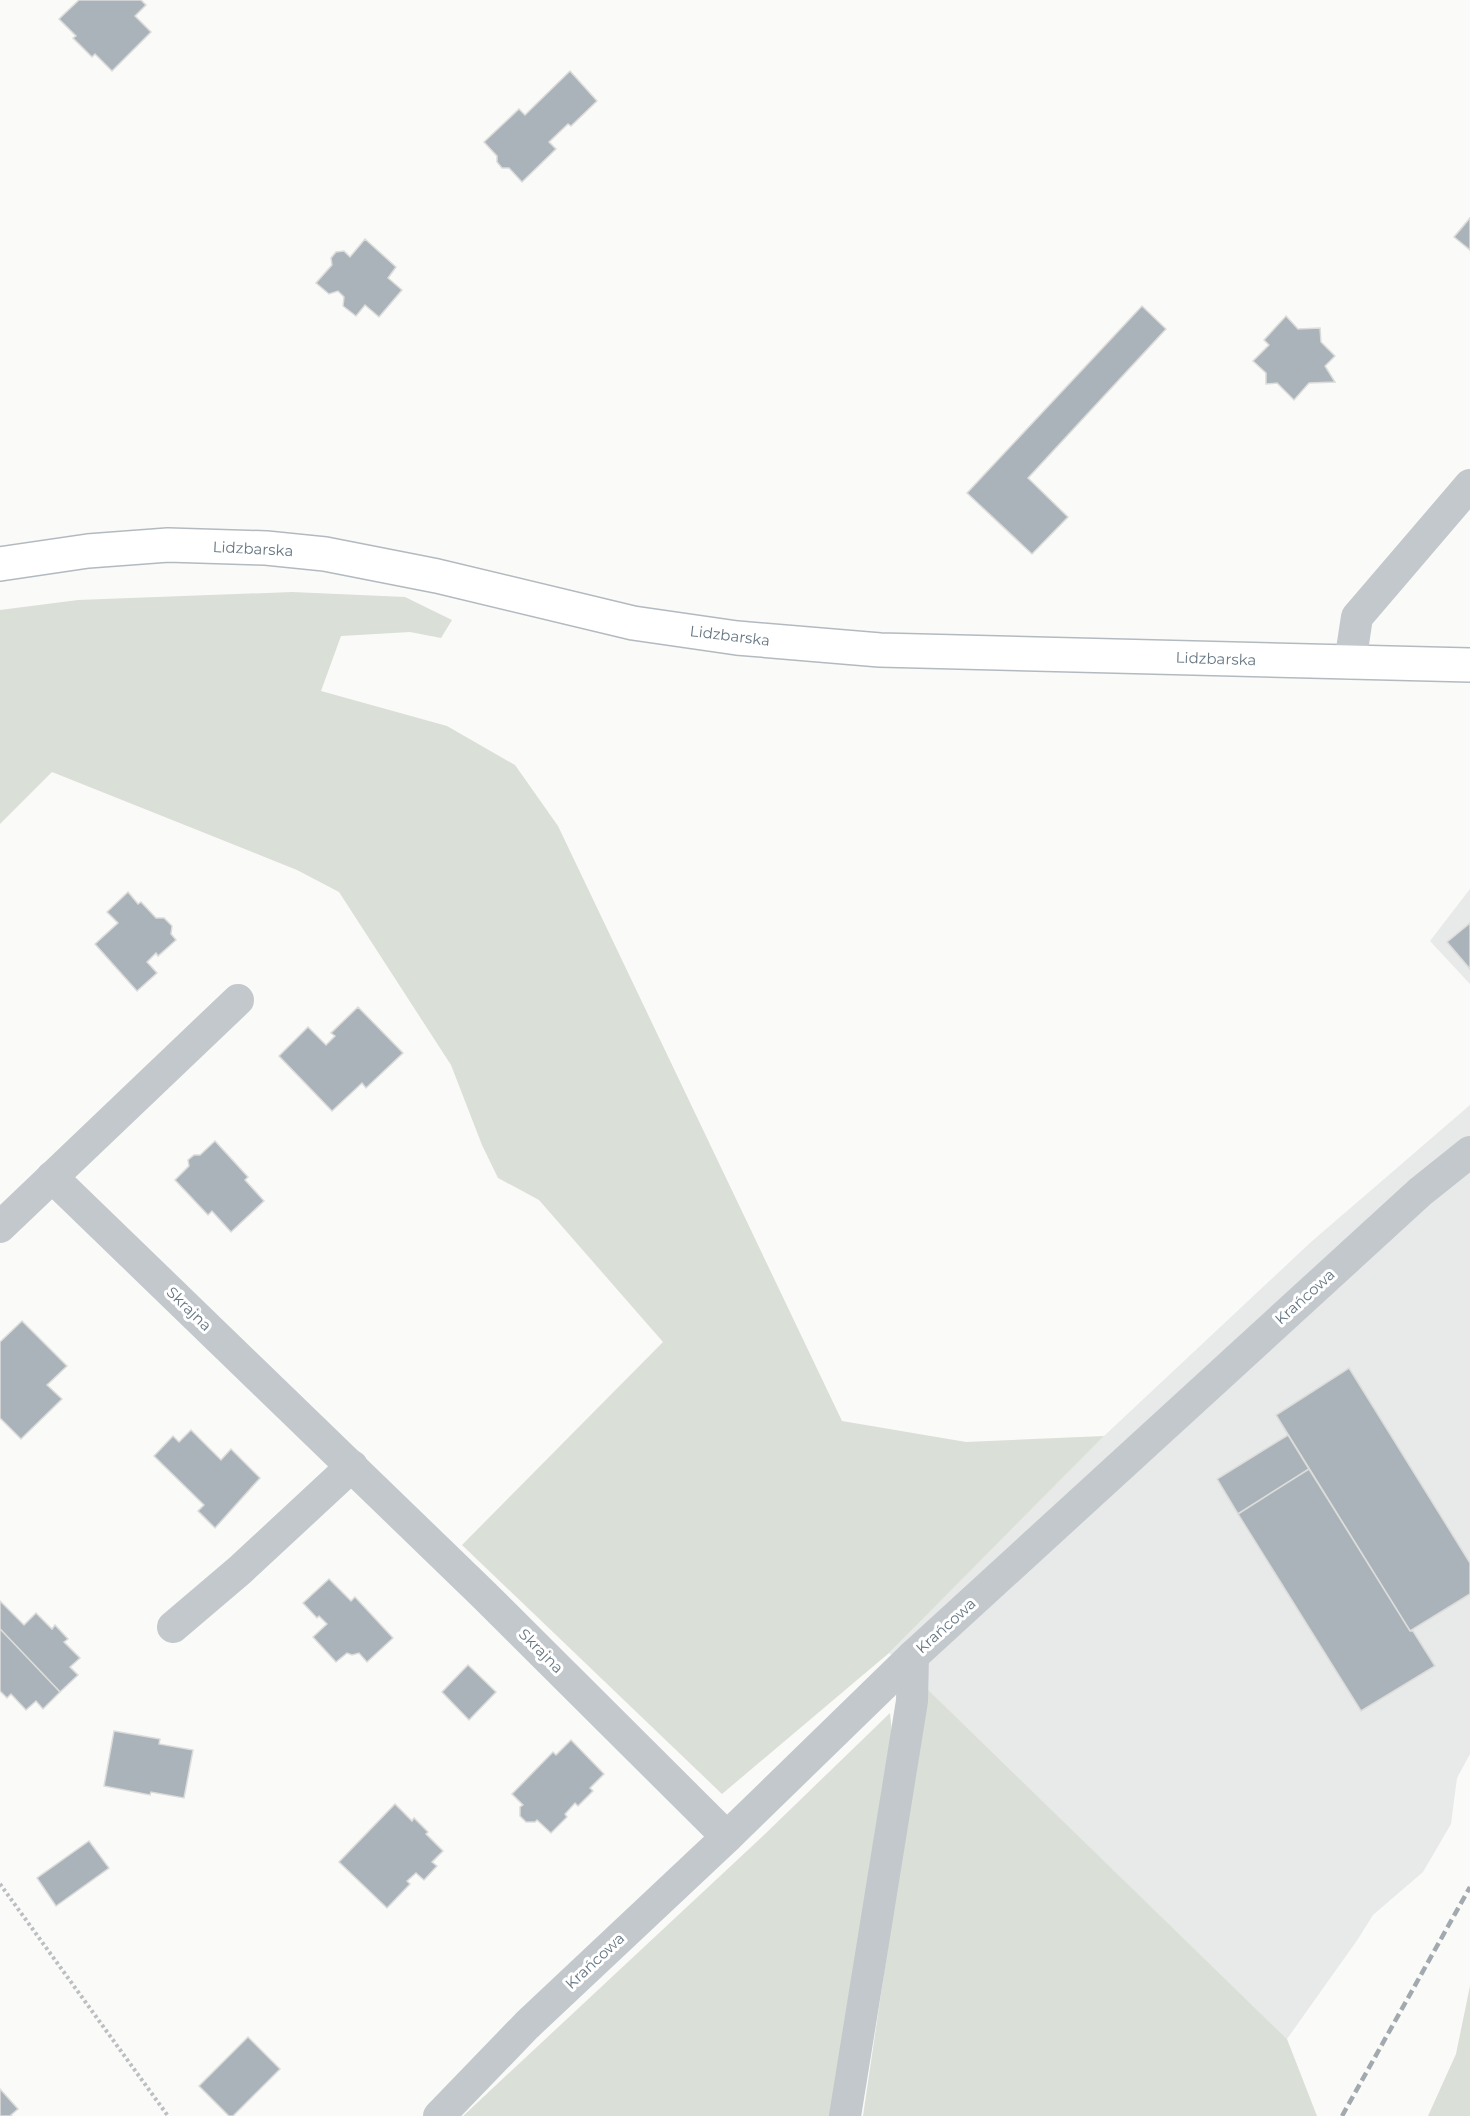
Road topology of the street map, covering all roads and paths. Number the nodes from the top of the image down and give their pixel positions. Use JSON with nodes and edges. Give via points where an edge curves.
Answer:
{"nodes":[{"id":1,"x":1470,"y":485,"type":"edge"},
{"id":2,"x":0,"y":564,"type":"edge"},
{"id":3,"x":1350,"y":663,"type":"junction"},
{"id":4,"x":1470,"y":665,"type":"edge"},
{"id":5,"x":238,"y":1000,"type":"dead end"},
{"id":6,"x":1470,"y":1152,"type":"edge"},
{"id":7,"x":52,"y":1177,"type":"junction"},
{"id":8,"x":0,"y":1227,"type":"edge"},
{"id":9,"x":352,"y":1466,"type":"junction"},
{"id":10,"x":172,"y":1627,"type":"dead end"},
{"id":11,"x":913,"y":1656,"type":"junction"},
{"id":12,"x":727,"y":1837,"type":"junction"},
{"id":13,"x":0,"y":1884,"type":"edge"},
{"id":14,"x":168,"y":2116,"type":"edge"},
{"id":15,"x":439,"y":2116,"type":"edge"},
{"id":16,"x":845,"y":2116,"type":"edge"}],
"edges":[{"from":1,"to":3,"type":"street","via":[[1357,617]]},
{"from":2,"to":3,"type":"main road","name":"Lidzbarska","via":[[88,551],[168,545],[266,548],[325,554],[437,576],[633,623],[737,638],[880,650]]},
{"from":3,"to":4,"type":"main road","name":"Lidzbarska"},
{"from":5,"to":7,"type":"street"},
{"from":6,"to":11,"type":"street","name":"Krańcowa","via":[[1420,1192]]},
{"from":7,"to":8,"type":"street"},
{"from":7,"to":9,"type":"street","name":"Skrajna"},
{"from":9,"to":10,"type":"street"},
{"from":9,"to":12,"type":"street","name":"Skrajna"},
{"from":11,"to":12,"type":"street","name":"Krańcowa"},
{"from":11,"to":16,"type":"street","via":[[912,1701]]},
{"from":12,"to":15,"type":"street","name":"Krańcowa","via":[[527,2025]]},
{"from":13,"to":14,"type":"path"}]}
